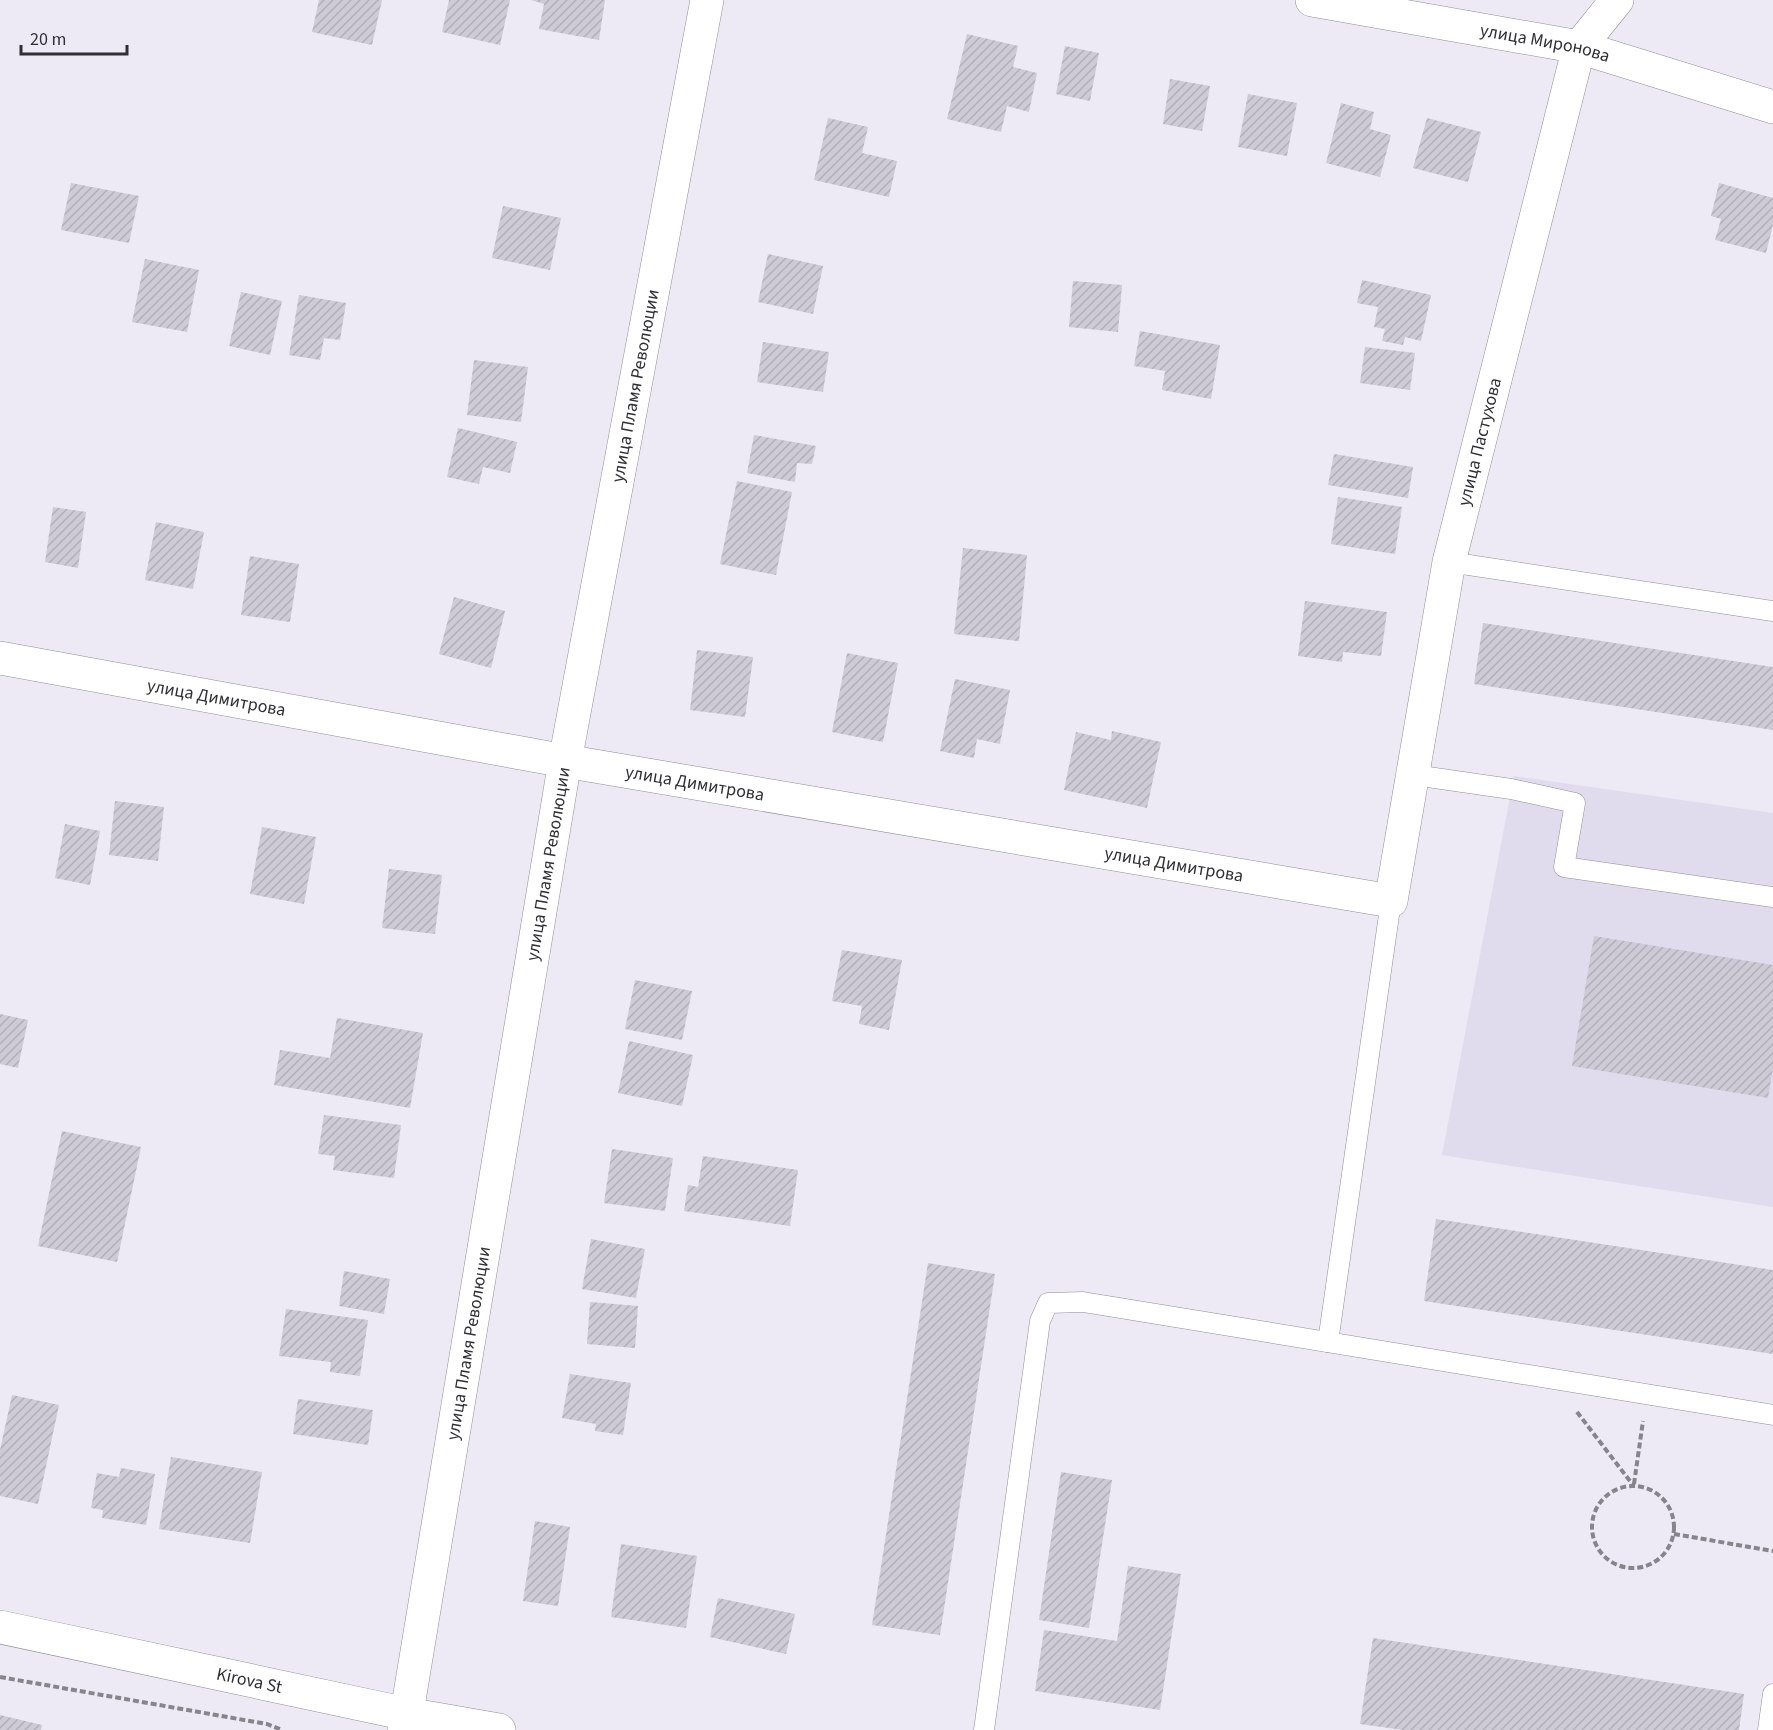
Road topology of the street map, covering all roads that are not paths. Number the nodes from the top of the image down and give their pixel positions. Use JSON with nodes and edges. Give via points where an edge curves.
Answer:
{"nodes":[{"id":1,"x":707,"y":0,"type":"edge"},
{"id":2,"x":1311,"y":0,"type":"edge"},
{"id":3,"x":1617,"y":0,"type":"edge"},
{"id":4,"x":1579,"y":47,"type":"junction"},
{"id":5,"x":1773,"y":107,"type":"edge"},
{"id":6,"x":1449,"y":562,"type":"junction"},
{"id":7,"x":1773,"y":611,"type":"edge"},
{"id":8,"x":0,"y":658,"type":"edge"},
{"id":9,"x":565,"y":761,"type":"junction"},
{"id":10,"x":1414,"y":775,"type":"junction"},
{"id":11,"x":1773,"y":897,"type":"edge"},
{"id":12,"x":1391,"y":901,"type":"junction"},
{"id":13,"x":1328,"y":1342,"type":"junction"},
{"id":14,"x":1773,"y":1415,"type":"edge"},
{"id":15,"x":0,"y":1627,"type":"edge"},
{"id":16,"x":1773,"y":1694,"type":"edge"},
{"id":17,"x":405,"y":1722,"type":"edge"},
{"id":18,"x":499,"y":1730,"type":"edge"},
{"id":19,"x":984,"y":1730,"type":"edge"},
{"id":20,"x":1768,"y":1730,"type":"edge"}],
"edges":[{"from":1,"to":9,"type":"street","name":"улица Пламя Революции"},
{"from":2,"to":4,"type":"street","name":"улица Миронова"},
{"from":3,"to":4,"type":"street","name":"улица Пастухова"},
{"from":4,"to":5,"type":"street","name":"улица Миронова"},
{"from":4,"to":6,"type":"street","name":"улица Пастухова"},
{"from":6,"to":7,"type":"lane"},
{"from":6,"to":10,"type":"street","name":"улица Пастухова"},
{"from":8,"to":9,"type":"street","name":"улица Димитрова"},
{"from":9,"to":12,"type":"street","name":"улица Димитрова"},
{"from":9,"to":17,"type":"street","name":"улица Пламя Революции"},
{"from":10,"to":11,"type":"lane","via":[[1575,803],[1564,867]]},
{"from":10,"to":12,"type":"street","name":"улица Пастухова"},
{"from":12,"to":13,"type":"lane"},
{"from":13,"to":14,"type":"lane"},
{"from":13,"to":19,"type":"lane","via":[[1083,1302],[1048,1303],[1040,1321]]},
{"from":15,"to":17,"type":"street","name":"Kirova St"},
{"from":16,"to":20,"type":"lane"},
{"from":17,"to":18,"type":"street","name":"Kirova St"}]}
